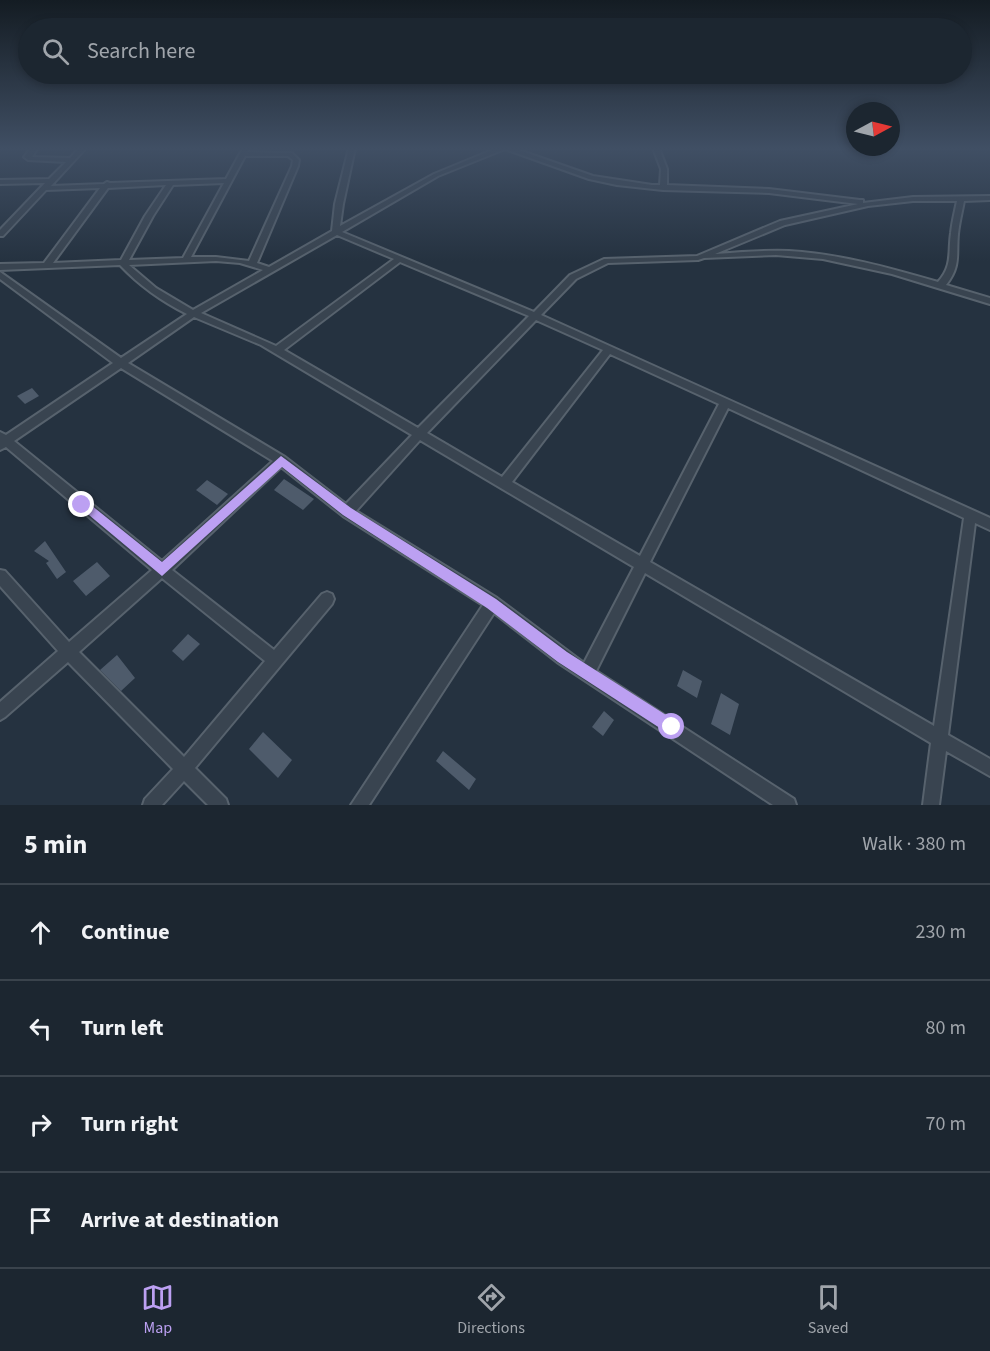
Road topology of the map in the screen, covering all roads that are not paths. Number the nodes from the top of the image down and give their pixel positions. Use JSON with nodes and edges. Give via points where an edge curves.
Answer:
{"nodes":[{"id":1,"x":46,"y":186,"type":"edge"},
{"id":2,"x":82,"y":186,"type":"edge"},
{"id":3,"x":106,"y":186,"type":"edge"},
{"id":4,"x":169,"y":186,"type":"edge"},
{"id":5,"x":225,"y":186,"type":"edge"},
{"id":6,"x":286,"y":186,"type":"edge"},
{"id":7,"x":343,"y":186,"type":"edge"},
{"id":8,"x":417,"y":186,"type":"edge"},
{"id":9,"x":641,"y":186,"type":"edge"},
{"id":10,"x":44,"y":188,"type":"junction"},
{"id":11,"x":663,"y":188,"type":"joint"},
{"id":12,"x":961,"y":198,"type":"junction"},
{"id":13,"x":990,"y":198,"type":"edge"},
{"id":14,"x":868,"y":204,"type":"junction"},
{"id":15,"x":336,"y":232,"type":"junction"},
{"id":16,"x":0,"y":234,"type":"edge"},
{"id":17,"x":698,"y":258,"type":"junction"},
{"id":18,"x":399,"y":259,"type":"junction"},
{"id":19,"x":186,"y":260,"type":"junction"},
{"id":20,"x":123,"y":263,"type":"junction"},
{"id":21,"x":252,"y":264,"type":"junction"},
{"id":22,"x":46,"y":266,"type":"junction"},
{"id":23,"x":0,"y":267,"type":"edge"},
{"id":24,"x":268,"y":269,"type":"junction"},
{"id":25,"x":0,"y":275,"type":"edge"},
{"id":26,"x":940,"y":286,"type":"junction"},
{"id":27,"x":990,"y":301,"type":"edge"},
{"id":28,"x":194,"y":313,"type":"junction"},
{"id":29,"x":536,"y":316,"type":"junction"},
{"id":30,"x":609,"y":349,"type":"junction"},
{"id":31,"x":277,"y":350,"type":"junction"},
{"id":32,"x":119,"y":362,"type":"junction"},
{"id":33,"x":725,"y":403,"type":"junction"},
{"id":34,"x":419,"y":434,"type":"junction"},
{"id":35,"x":2,"y":441,"type":"edge"},
{"id":36,"x":281,"y":460,"type":"junction"},
{"id":37,"x":504,"y":483,"type":"junction"},
{"id":38,"x":347,"y":512,"type":"junction"},
{"id":39,"x":970,"y":516,"type":"junction"},
{"id":40,"x":990,"y":524,"type":"edge"},
{"id":41,"x":643,"y":564,"type":"junction"},
{"id":42,"x":162,"y":570,"type":"junction"},
{"id":43,"x":0,"y":576,"type":"edge"},
{"id":44,"x":327,"y":599,"type":"dead end"},
{"id":45,"x":492,"y":603,"type":"junction"},
{"id":46,"x":68,"y":651,"type":"junction"},
{"id":47,"x":275,"y":660,"type":"junction"},
{"id":48,"x":587,"y":673,"type":"junction"},
{"id":49,"x":0,"y":712,"type":"edge"},
{"id":50,"x":940,"y":740,"type":"junction"},
{"id":51,"x":185,"y":768,"type":"junction"},
{"id":52,"x":990,"y":768,"type":"edge"},
{"id":53,"x":151,"y":805,"type":"edge"},
{"id":54,"x":220,"y":805,"type":"edge"},
{"id":55,"x":359,"y":805,"type":"edge"},
{"id":56,"x":788,"y":805,"type":"edge"},
{"id":57,"x":931,"y":805,"type":"edge"}],
"edges":[{"from":1,"to":10,"type":"street"},
{"from":2,"to":10,"type":"street"},
{"from":3,"to":22,"type":"street"},
{"from":4,"to":20,"type":"street"},
{"from":5,"to":19,"type":"street"},
{"from":6,"to":21,"type":"street"},
{"from":7,"to":15,"type":"street"},
{"from":8,"to":15,"type":"street"},
{"from":9,"to":11,"type":"street"},
{"from":10,"to":16,"type":"street"},
{"from":11,"to":14,"type":"street","via":[[769,192]]},
{"from":12,"to":13,"type":"street"},
{"from":12,"to":14,"type":"street"},
{"from":12,"to":26,"type":"street","via":[[952,272]]},
{"from":14,"to":17,"type":"street","via":[[783,223]]},
{"from":15,"to":18,"type":"street"},
{"from":15,"to":24,"type":"street"},
{"from":17,"to":26,"type":"street","via":[[798,254],[840,260]]},
{"from":17,"to":29,"type":"street","via":[[607,261],[573,277]]},
{"from":18,"to":29,"type":"street"},
{"from":18,"to":31,"type":"street"},
{"from":19,"to":20,"type":"street"},
{"from":19,"to":21,"type":"street"},
{"from":20,"to":22,"type":"street"},
{"from":20,"to":28,"type":"street","via":[[135,278]]},
{"from":21,"to":24,"type":"street"},
{"from":22,"to":23,"type":"street"},
{"from":24,"to":28,"type":"street"},
{"from":25,"to":32,"type":"street"},
{"from":26,"to":27,"type":"street"},
{"from":28,"to":31,"type":"street"},
{"from":28,"to":32,"type":"street"},
{"from":29,"to":30,"type":"street"},
{"from":29,"to":34,"type":"street"},
{"from":30,"to":33,"type":"street"},
{"from":30,"to":37,"type":"street"},
{"from":31,"to":34,"type":"street"},
{"from":32,"to":35,"type":"street"},
{"from":32,"to":36,"type":"street"},
{"from":33,"to":39,"type":"street"},
{"from":33,"to":41,"type":"street"},
{"from":34,"to":37,"type":"street"},
{"from":34,"to":38,"type":"street"},
{"from":35,"to":42,"type":"street"},
{"from":36,"to":38,"type":"street"},
{"from":36,"to":42,"type":"street"},
{"from":37,"to":41,"type":"street"},
{"from":38,"to":45,"type":"street"},
{"from":39,"to":40,"type":"street"},
{"from":39,"to":50,"type":"street"},
{"from":41,"to":48,"type":"street"},
{"from":41,"to":50,"type":"street"},
{"from":42,"to":46,"type":"street"},
{"from":42,"to":47,"type":"street"},
{"from":43,"to":46,"type":"street"},
{"from":44,"to":47,"type":"street"},
{"from":45,"to":48,"type":"street"},
{"from":45,"to":55,"type":"street"},
{"from":46,"to":49,"type":"street"},
{"from":46,"to":51,"type":"street"},
{"from":47,"to":51,"type":"street"},
{"from":48,"to":56,"type":"street"},
{"from":50,"to":52,"type":"street"},
{"from":50,"to":57,"type":"street"},
{"from":51,"to":53,"type":"street"},
{"from":51,"to":54,"type":"street"}]}
